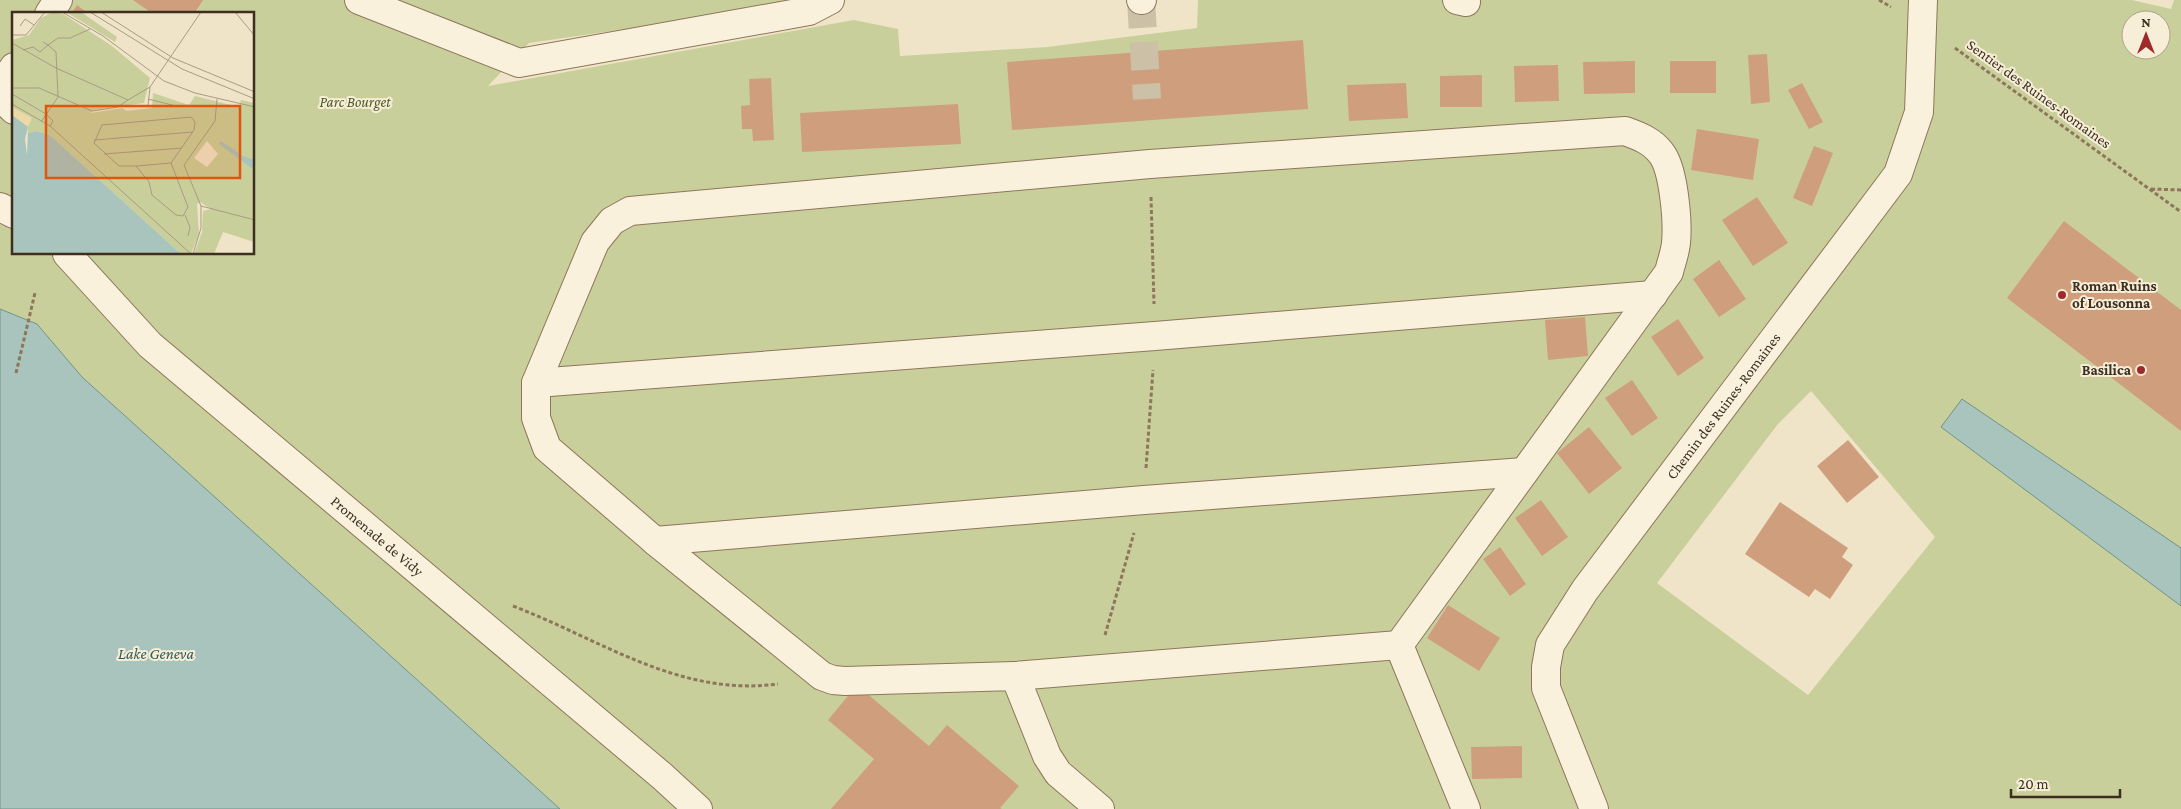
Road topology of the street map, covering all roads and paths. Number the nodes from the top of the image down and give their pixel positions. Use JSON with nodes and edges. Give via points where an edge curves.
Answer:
{"nodes":[{"id":1,"x":58,"y":0,"type":"edge"},
{"id":2,"x":359,"y":0,"type":"edge"},
{"id":3,"x":830,"y":0,"type":"edge"},
{"id":4,"x":1879,"y":0,"type":"edge"},
{"id":5,"x":50,"y":12,"type":"edge"},
{"id":6,"x":1922,"y":13,"type":"edge"},
{"id":7,"x":12,"y":70,"type":"edge"},
{"id":8,"x":0,"y":87,"type":"edge"},
{"id":9,"x":0,"y":97,"type":"edge"},
{"id":10,"x":12,"y":108,"type":"edge"},
{"id":11,"x":1150,"y":164,"type":"junction"},
{"id":12,"x":2151,"y":189,"type":"junction"},
{"id":13,"x":2181,"y":190,"type":"edge"},
{"id":14,"x":0,"y":207,"type":"edge"},
{"id":15,"x":2181,"y":212,"type":"edge"},
{"id":16,"x":12,"y":213,"type":"edge"},
{"id":17,"x":68,"y":255,"type":"edge"},
{"id":18,"x":35,"y":292,"type":"dead end"},
{"id":19,"x":1653,"y":295,"type":"junction"},
{"id":20,"x":1155,"y":336,"type":"junction"},
{"id":21,"x":16,"y":373,"type":"dead end"},
{"id":22,"x":536,"y":383,"type":"junction"},
{"id":23,"x":1524,"y":472,"type":"junction"},
{"id":24,"x":1144,"y":500,"type":"junction"},
{"id":25,"x":655,"y":541,"type":"junction"},
{"id":26,"x":468,"y":613,"type":"junction"},
{"id":27,"x":1399,"y":645,"type":"junction"},
{"id":28,"x":813,"y":670,"type":"junction"},
{"id":29,"x":1096,"y":670,"type":"junction"},
{"id":30,"x":1015,"y":676,"type":"junction"},
{"id":31,"x":698,"y":809,"type":"edge"},
{"id":32,"x":1100,"y":809,"type":"edge"},
{"id":33,"x":1466,"y":809,"type":"edge"},
{"id":34,"x":1594,"y":809,"type":"edge"}],
"edges":[{"from":1,"to":5,"type":"street"},
{"from":2,"to":3,"type":"street","via":[[519,63],[809,11]]},
{"from":4,"to":6,"type":"path","name":"Sentier des Ruines-Romaines"},
{"from":6,"to":12,"type":"path","name":"Sentier des Ruines-Romaines","via":[[1988,70]]},
{"from":6,"to":34,"type":"street","name":"Chemin des Ruines-Romaines","via":[[1919,112],[1898,174],[1585,590],[1550,645],[1546,688]]},
{"from":7,"to":8,"type":"street"},
{"from":9,"to":10,"type":"street"},
{"from":11,"to":19,"type":"street","via":[[1625,131],[1646,139],[1662,154],[1671,176],[1676,243],[1668,272]]},
{"from":11,"to":20,"type":"path"},
{"from":11,"to":22,"type":"street","via":[[630,211],[612,221],[595,242]]},
{"from":12,"to":13,"type":"path"},
{"from":12,"to":15,"type":"path","name":"Sentier des Ruines-Romaines"},
{"from":14,"to":16,"type":"street"},
{"from":17,"to":26,"type":"street","name":"Promenade de Vidy","via":[[150,345]]},
{"from":18,"to":21,"type":"path"},
{"from":19,"to":20,"type":"street"},
{"from":19,"to":23,"type":"street"},
{"from":20,"to":22,"type":"street"},
{"from":20,"to":24,"type":"path"},
{"from":22,"to":25,"type":"street","via":[[536,418],[547,448]]},
{"from":23,"to":24,"type":"street"},
{"from":23,"to":27,"type":"street"},
{"from":24,"to":25,"type":"street"},
{"from":24,"to":29,"type":"path"},
{"from":25,"to":28,"type":"street"},
{"from":26,"to":28,"type":"path","via":[[489,606],[512,605],[650,667],[724,686],[787,683]]},
{"from":26,"to":31,"type":"street","name":"Promenade de Vidy"},
{"from":27,"to":29,"type":"street"},
{"from":27,"to":33,"type":"street"},
{"from":28,"to":30,"type":"street","via":[[833,680],[845,681]]},
{"from":29,"to":30,"type":"street"},
{"from":30,"to":32,"type":"street","via":[[1047,756],[1058,773]]}]}
